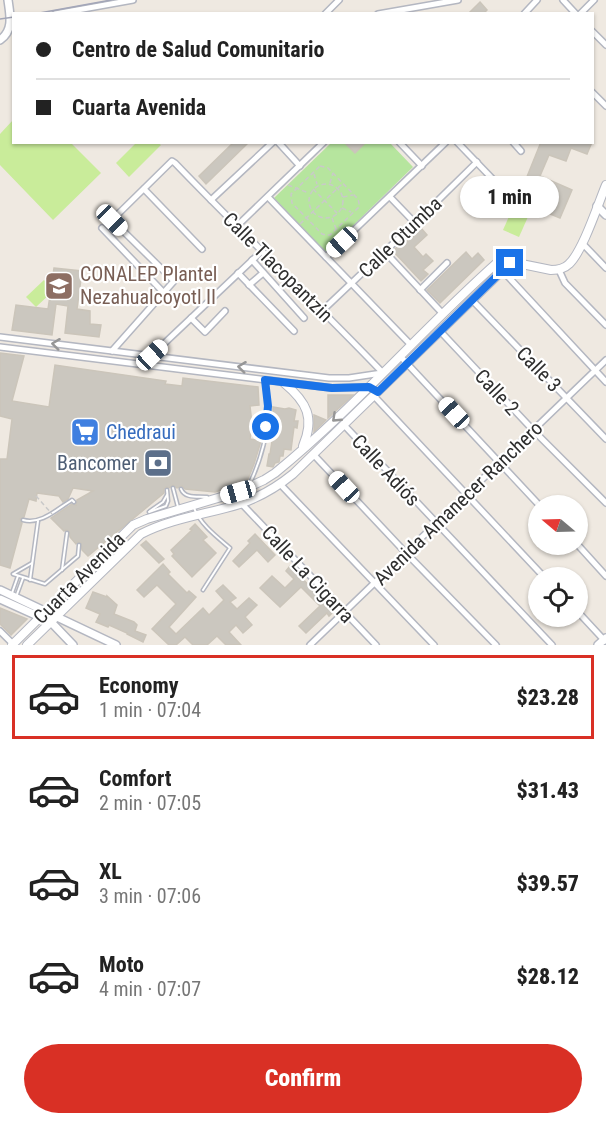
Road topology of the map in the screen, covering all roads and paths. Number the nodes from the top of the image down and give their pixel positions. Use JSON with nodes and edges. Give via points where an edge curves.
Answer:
{"nodes":[{"id":1,"x":8,"y":0,"type":"edge"},
{"id":2,"x":133,"y":0,"type":"edge"},
{"id":3,"x":339,"y":0,"type":"edge"},
{"id":4,"x":458,"y":0,"type":"edge"},
{"id":5,"x":537,"y":0,"type":"edge"},
{"id":6,"x":563,"y":0,"type":"edge"},
{"id":7,"x":594,"y":0,"type":"edge"},
{"id":8,"x":443,"y":1,"type":"edge"},
{"id":9,"x":66,"y":12,"type":"edge"},
{"id":10,"x":329,"y":12,"type":"edge"},
{"id":11,"x":388,"y":12,"type":"edge"},
{"id":12,"x":526,"y":12,"type":"edge"},
{"id":13,"x":576,"y":12,"type":"edge"},
{"id":14,"x":580,"y":12,"type":"edge"},
{"id":15,"x":12,"y":21,"type":"edge"},
{"id":16,"x":594,"y":33,"type":"edge"},
{"id":17,"x":0,"y":40,"type":"edge"},
{"id":18,"x":606,"y":45,"type":"edge"},
{"id":19,"x":594,"y":94,"type":"edge"},
{"id":20,"x":606,"y":106,"type":"edge"},
{"id":21,"x":271,"y":144,"type":"edge"},
{"id":22,"x":280,"y":144,"type":"edge"},
{"id":23,"x":322,"y":144,"type":"edge"},
{"id":24,"x":401,"y":144,"type":"edge"},
{"id":25,"x":444,"y":144,"type":"edge"},
{"id":26,"x":458,"y":144,"type":"edge"},
{"id":27,"x":515,"y":144,"type":"edge"},
{"id":28,"x":521,"y":150,"type":"dead end"},
{"id":29,"x":305,"y":161,"type":"junction"},
{"id":30,"x":477,"y":162,"type":"junction"},
{"id":31,"x":300,"y":166,"type":"junction"},
{"id":32,"x":422,"y":166,"type":"junction"},
{"id":33,"x":333,"y":173,"type":"junction"},
{"id":34,"x":312,"y":174,"type":"junction"},
{"id":35,"x":283,"y":182,"type":"junction"},
{"id":36,"x":330,"y":183,"type":"junction"},
{"id":37,"x":343,"y":183,"type":"junction"},
{"id":38,"x":318,"y":185,"type":"junction"},
{"id":39,"x":606,"y":185,"type":"edge"},
{"id":40,"x":338,"y":188,"type":"junction"},
{"id":41,"x":144,"y":189,"type":"junction"},
{"id":42,"x":296,"y":189,"type":"junction"},
{"id":43,"x":313,"y":189,"type":"junction"},
{"id":44,"x":310,"y":193,"type":"junction"},
{"id":45,"x":354,"y":195,"type":"junction"},
{"id":46,"x":509,"y":196,"type":"dead end"},
{"id":47,"x":268,"y":197,"type":"junction"},
{"id":48,"x":342,"y":197,"type":"junction"},
{"id":49,"x":390,"y":197,"type":"junction"},
{"id":50,"x":211,"y":200,"type":"junction"},
{"id":51,"x":325,"y":201,"type":"junction"},
{"id":52,"x":597,"y":206,"type":"junction"},
{"id":53,"x":341,"y":208,"type":"junction"},
{"id":54,"x":313,"y":213,"type":"junction"},
{"id":55,"x":338,"y":213,"type":"junction"},
{"id":56,"x":353,"y":213,"type":"junction"},
{"id":57,"x":606,"y":215,"type":"edge"},
{"id":58,"x":332,"y":217,"type":"junction"},
{"id":59,"x":307,"y":218,"type":"junction"},
{"id":60,"x":415,"y":223,"type":"junction"},
{"id":61,"x":237,"y":226,"type":"junction"},
{"id":62,"x":297,"y":227,"type":"junction"},
{"id":63,"x":102,"y":228,"type":"dead end"},
{"id":64,"x":336,"y":230,"type":"junction"},
{"id":65,"x":582,"y":243,"type":"junction"},
{"id":66,"x":202,"y":249,"type":"dead end"},
{"id":67,"x":262,"y":250,"type":"junction"},
{"id":68,"x":385,"y":252,"type":"junction"},
{"id":69,"x":326,"y":257,"type":"junction"},
{"id":70,"x":252,"y":260,"type":"junction"},
{"id":71,"x":447,"y":263,"type":"dead end"},
{"id":72,"x":510,"y":263,"type":"junction"},
{"id":73,"x":495,"y":264,"type":"junction"},
{"id":74,"x":606,"y":268,"type":"edge"},
{"id":75,"x":502,"y":270,"type":"junction"},
{"id":76,"x":559,"y":270,"type":"junction"},
{"id":77,"x":238,"y":273,"type":"junction"},
{"id":78,"x":263,"y":273,"type":"junction"},
{"id":79,"x":352,"y":284,"type":"junction"},
{"id":80,"x":249,"y":285,"type":"junction"},
{"id":81,"x":420,"y":290,"type":"junction"},
{"id":82,"x":164,"y":293,"type":"junction"},
{"id":83,"x":472,"y":300,"type":"junction"},
{"id":84,"x":323,"y":310,"type":"junction"},
{"id":85,"x":225,"y":311,"type":"dead end"},
{"id":86,"x":442,"y":314,"type":"junction"},
{"id":87,"x":191,"y":318,"type":"junction"},
{"id":88,"x":304,"y":318,"type":"dead end"},
{"id":89,"x":606,"y":325,"type":"edge"},
{"id":90,"x":294,"y":331,"type":"dead end"},
{"id":91,"x":440,"y":331,"type":"junction"},
{"id":92,"x":0,"y":337,"type":"edge"},
{"id":93,"x":411,"y":345,"type":"junction"},
{"id":94,"x":0,"y":347,"type":"edge"},
{"id":95,"x":112,"y":351,"type":"junction"},
{"id":96,"x":152,"y":355,"type":"junction"},
{"id":97,"x":400,"y":356,"type":"junction"},
{"id":98,"x":183,"y":359,"type":"junction"},
{"id":99,"x":606,"y":360,"type":"edge"},
{"id":100,"x":146,"y":364,"type":"junction"},
{"id":101,"x":408,"y":364,"type":"junction"},
{"id":102,"x":182,"y":369,"type":"junction"},
{"id":103,"x":595,"y":371,"type":"junction"},
{"id":104,"x":383,"y":373,"type":"junction"},
{"id":105,"x":265,"y":380,"type":"junction"},
{"id":106,"x":606,"y":382,"type":"edge"},
{"id":107,"x":284,"y":383,"type":"junction"},
{"id":108,"x":369,"y":387,"type":"junction"},
{"id":109,"x":376,"y":394,"type":"junction"},
{"id":110,"x":566,"y":398,"type":"junction"},
{"id":111,"x":344,"y":425,"type":"junction"},
{"id":112,"x":533,"y":430,"type":"junction"},
{"id":113,"x":606,"y":439,"type":"edge"},
{"id":114,"x":302,"y":450,"type":"junction"},
{"id":115,"x":313,"y":454,"type":"junction"},
{"id":116,"x":500,"y":463,"type":"junction"},
{"id":117,"x":280,"y":484,"type":"junction"},
{"id":118,"x":173,"y":488,"type":"dead end"},
{"id":119,"x":247,"y":488,"type":"junction"},
{"id":120,"x":181,"y":489,"type":"dead end"},
{"id":121,"x":167,"y":490,"type":"dead end"},
{"id":122,"x":466,"y":495,"type":"junction"},
{"id":123,"x":530,"y":495,"type":"edge"},
{"id":124,"x":36,"y":496,"type":"dead end"},
{"id":125,"x":216,"y":498,"type":"junction"},
{"id":126,"x":74,"y":502,"type":"dead end"},
{"id":127,"x":241,"y":503,"type":"junction"},
{"id":128,"x":606,"y":503,"type":"edge"},
{"id":129,"x":193,"y":505,"type":"junction"},
{"id":130,"x":179,"y":509,"type":"junction"},
{"id":131,"x":52,"y":514,"type":"dead end"},
{"id":132,"x":148,"y":515,"type":"junction"},
{"id":133,"x":197,"y":515,"type":"junction"},
{"id":134,"x":23,"y":520,"type":"dead end"},
{"id":135,"x":38,"y":520,"type":"junction"},
{"id":136,"x":181,"y":520,"type":"junction"},
{"id":137,"x":436,"y":524,"type":"junction"},
{"id":138,"x":150,"y":529,"type":"junction"},
{"id":139,"x":67,"y":533,"type":"dead end"},
{"id":140,"x":79,"y":545,"type":"dead end"},
{"id":141,"x":406,"y":553,"type":"junction"},
{"id":142,"x":587,"y":555,"type":"edge"},
{"id":143,"x":32,"y":563,"type":"junction"},
{"id":144,"x":535,"y":567,"type":"edge"},
{"id":145,"x":62,"y":570,"type":"junction"},
{"id":146,"x":18,"y":576,"type":"junction"},
{"id":147,"x":606,"y":576,"type":"edge"},
{"id":148,"x":23,"y":578,"type":"junction"},
{"id":149,"x":30,"y":580,"type":"junction"},
{"id":150,"x":375,"y":583,"type":"junction"},
{"id":151,"x":0,"y":590,"type":"edge"},
{"id":152,"x":203,"y":590,"type":"dead end"},
{"id":153,"x":14,"y":596,"type":"junction"},
{"id":154,"x":0,"y":599,"type":"edge"},
{"id":155,"x":47,"y":611,"type":"junction"},
{"id":156,"x":344,"y":612,"type":"junction"},
{"id":157,"x":41,"y":618,"type":"junction"},
{"id":158,"x":53,"y":619,"type":"junction"},
{"id":159,"x":588,"y":623,"type":"edge"},
{"id":160,"x":0,"y":631,"type":"edge"},
{"id":161,"x":604,"y":641,"type":"edge"},
{"id":162,"x":313,"y":644,"type":"edge"},
{"id":163,"x":12,"y":645,"type":"edge"},
{"id":164,"x":27,"y":645,"type":"edge"},
{"id":165,"x":73,"y":645,"type":"edge"},
{"id":166,"x":116,"y":645,"type":"edge"},
{"id":167,"x":376,"y":645,"type":"edge"},
{"id":168,"x":434,"y":645,"type":"edge"},
{"id":169,"x":496,"y":645,"type":"edge"},
{"id":170,"x":552,"y":645,"type":"edge"}],
"edges":[{"from":1,"to":15,"type":"street"},
{"from":2,"to":9,"type":"street"},
{"from":3,"to":10,"type":"street"},
{"from":4,"to":8,"type":"street"},
{"from":5,"to":12,"type":"street"},
{"from":6,"to":13,"type":"street"},
{"from":7,"to":14,"type":"street"},
{"from":8,"to":11,"type":"street"},
{"from":15,"to":17,"type":"street"},
{"from":16,"to":18,"type":"street"},
{"from":19,"to":20,"type":"street"},
{"from":21,"to":50,"type":"street"},
{"from":22,"to":31,"type":"street"},
{"from":23,"to":29,"type":"street"},
{"from":24,"to":32,"type":"street"},
{"from":25,"to":32,"type":"street"},
{"from":26,"to":30,"type":"street"},
{"from":27,"to":28,"type":"street"},
{"from":29,"to":31,"type":"street"},
{"from":29,"to":34,"type":"path"},
{"from":30,"to":46,"type":"street"},
{"from":30,"to":60,"type":"street","name":"Calle Otumba"},
{"from":31,"to":35,"type":"street"},
{"from":32,"to":49,"type":"street"},
{"from":33,"to":34,"type":"path","via":[[322,166]]},
{"from":33,"to":36,"type":"path"},
{"from":33,"to":37,"type":"path"},
{"from":34,"to":38,"type":"path"},
{"from":34,"to":42,"type":"path"},
{"from":35,"to":42,"type":"path"},
{"from":35,"to":47,"type":"street"},
{"from":36,"to":38,"type":"path"},
{"from":36,"to":40,"type":"path"},
{"from":37,"to":40,"type":"path"},
{"from":37,"to":45,"type":"path"},
{"from":38,"to":43,"type":"path"},
{"from":39,"to":52,"type":"main road"},
{"from":40,"to":48,"type":"path"},
{"from":40,"to":51,"type":"path"},
{"from":41,"to":50,"type":"street","name":"Calle Tlacopantzin","via":[[172,161]]},
{"from":41,"to":66,"type":"street"},
{"from":41,"to":82,"type":"street","via":[[112,220],[174,281]]},
{"from":42,"to":44,"type":"path"},
{"from":42,"to":59,"type":"path","via":[[291,201]]},
{"from":43,"to":44,"type":"path"},
{"from":43,"to":51,"type":"path"},
{"from":44,"to":54,"type":"path"},
{"from":45,"to":48,"type":"path"},
{"from":45,"to":56,"type":"path","via":[[359,205]]},
{"from":47,"to":61,"type":"street"},
{"from":47,"to":62,"type":"street"},
{"from":48,"to":53,"type":"path"},
{"from":49,"to":60,"type":"street"},
{"from":49,"to":69,"type":"street"},
{"from":50,"to":61,"type":"street","name":"Calle Tlacopantzin"},
{"from":51,"to":54,"type":"path"},
{"from":51,"to":55,"type":"path"},
{"from":52,"to":57,"type":"street"},
{"from":52,"to":65,"type":"main road"},
{"from":53,"to":55,"type":"path"},
{"from":53,"to":56,"type":"path"},
{"from":54,"to":58,"type":"path","via":[[321,218]]},
{"from":54,"to":59,"type":"path"},
{"from":55,"to":58,"type":"path"},
{"from":56,"to":64,"type":"path"},
{"from":58,"to":64,"type":"path"},
{"from":59,"to":62,"type":"path"},
{"from":59,"to":64,"type":"path","via":[[324,235]]},
{"from":60,"to":68,"type":"street","name":"Calle Otumba"},
{"from":61,"to":67,"type":"street","name":"Calle Tlacopantzin"},
{"from":62,"to":69,"type":"street"},
{"from":63,"to":82,"type":"street"},
{"from":65,"to":74,"type":"street"},
{"from":65,"to":76,"type":"main road","via":[[570,264]]},
{"from":67,"to":70,"type":"street"},
{"from":67,"to":84,"type":"street","name":"Calle Tlacopantzin"},
{"from":68,"to":79,"type":"street","name":"Calle Otumba"},
{"from":68,"to":81,"type":"street"},
{"from":69,"to":79,"type":"street"},
{"from":70,"to":77,"type":"street"},
{"from":70,"to":78,"type":"street"},
{"from":71,"to":81,"type":"street"},
{"from":72,"to":73,"type":"main road","via":[[502,260]]},
{"from":72,"to":75,"type":"main road","name":"Cuarta Avenida"},
{"from":72,"to":76,"type":"main road"},
{"from":73,"to":75,"type":"street"},
{"from":73,"to":86,"type":"main road","name":"Cuarta Avenida"},
{"from":75,"to":83,"type":"main road","name":"Cuarta Avenida"},
{"from":75,"to":103,"type":"street"},
{"from":76,"to":89,"type":"street","via":[[565,283]]},
{"from":77,"to":80,"type":"street"},
{"from":77,"to":87,"type":"street"},
{"from":78,"to":80,"type":"street"},
{"from":78,"to":88,"type":"street"},
{"from":79,"to":84,"type":"street","name":"Calle Otumba"},
{"from":79,"to":93,"type":"street"},
{"from":80,"to":90,"type":"street"},
{"from":81,"to":86,"type":"street"},
{"from":82,"to":95,"type":"street"},
{"from":83,"to":91,"type":"main road","name":"Cuarta Avenida"},
{"from":83,"to":110,"type":"street","name":"Calle 3"},
{"from":84,"to":104,"type":"street","name":"Calle Tlacopantzin"},
{"from":85,"to":87,"type":"street","via":[[205,332]]},
{"from":86,"to":93,"type":"main road","name":"Cuarta Avenida"},
{"from":87,"to":96,"type":"street"},
{"from":91,"to":101,"type":"main road","name":"Cuarta Avenida"},
{"from":91,"to":112,"type":"street","name":"Calle 2"},
{"from":95,"to":92,"type":"street","one_way":true},
{"from":93,"to":97,"type":"main road","name":"Cuarta Avenida"},
{"from":94,"to":100,"type":"street"},
{"from":95,"to":96,"type":"street"},
{"from":96,"to":98,"type":"street"},
{"from":96,"to":100,"type":"street"},
{"from":97,"to":101,"type":"street"},
{"from":97,"to":104,"type":"main road","name":"Cuarta Avenida"},
{"from":98,"to":102,"type":"street"},
{"from":104,"to":98,"type":"street","one_way":true,"via":[[329,378]]},
{"from":99,"to":103,"type":"street","name":"Avenida Amanecer Ranchero"},
{"from":100,"to":102,"type":"street"},
{"from":101,"to":109,"type":"main road","name":"Cuarta Avenida"},
{"from":101,"to":116,"type":"street"},
{"from":102,"to":105,"type":"street"},
{"from":103,"to":106,"type":"street"},
{"from":103,"to":110,"type":"street","name":"Avenida Amanecer Ranchero"},
{"from":104,"to":108,"type":"main road","name":"Cuarta Avenida"},
{"from":105,"to":107,"type":"street"},
{"from":105,"to":119,"type":"lane","via":[[268,406],[262,453]]},
{"from":107,"to":108,"type":"street","via":[[342,389]]},
{"from":107,"to":114,"type":"main road","via":[[302,399],[308,411],[308,432]]},
{"from":108,"to":109,"type":"street"},
{"from":108,"to":114,"type":"main road","name":"Cuarta Avenida","one_way":true},
{"from":109,"to":111,"type":"main road","name":"Cuarta Avenida"},
{"from":109,"to":122,"type":"street"},
{"from":110,"to":112,"type":"street","name":"Avenida Amanecer Ranchero"},
{"from":110,"to":113,"type":"street","name":"Calle 3"},
{"from":111,"to":115,"type":"main road","name":"Cuarta Avenida"},
{"from":111,"to":137,"type":"street","name":"Calle Adiós"},
{"from":112,"to":116,"type":"street","name":"Avenida Amanecer Ranchero"},
{"from":112,"to":128,"type":"street","name":"Calle 2"},
{"from":114,"to":119,"type":"main road","name":"Cuarta Avenida","via":[[275,473]]},
{"from":115,"to":117,"type":"main road","name":"Cuarta Avenida"},
{"from":115,"to":141,"type":"street"},
{"from":116,"to":122,"type":"street","name":"Avenida Amanecer Ranchero"},
{"from":116,"to":123,"type":"street"},
{"from":117,"to":127,"type":"main road","name":"Cuarta Avenida"},
{"from":117,"to":150,"type":"street"},
{"from":118,"to":130,"type":"lane"},
{"from":119,"to":125,"type":"main road","name":"Cuarta Avenida"},
{"from":120,"to":125,"type":"lane","via":[[186,495]]},
{"from":121,"to":132,"type":"lane","via":[[163,502]]},
{"from":122,"to":137,"type":"street","name":"Avenida Amanecer Ranchero"},
{"from":122,"to":144,"type":"street"},
{"from":124,"to":131,"type":"path","bridge":true},
{"from":125,"to":129,"type":"main road","name":"Cuarta Avenida"},
{"from":126,"to":135,"type":"lane"},
{"from":127,"to":133,"type":"main road","name":"Cuarta Avenida"},
{"from":127,"to":156,"type":"street","name":"Calle La Cigarra"},
{"from":129,"to":130,"type":"main road","name":"Cuarta Avenida"},
{"from":129,"to":133,"type":"lane"},
{"from":130,"to":132,"type":"main road","name":"Cuarta Avenida"},
{"from":130,"to":136,"type":"main road"},
{"from":132,"to":138,"type":"main road"},
{"from":132,"to":155,"type":"main road","name":"Cuarta Avenida","via":[[124,532]]},
{"from":133,"to":136,"type":"main road","name":"Cuarta Avenida"},
{"from":133,"to":152,"type":"lane","via":[[230,548]]},
{"from":134,"to":135,"type":"lane"},
{"from":135,"to":143,"type":"lane"},
{"from":136,"to":138,"type":"main road","name":"Cuarta Avenida"},
{"from":137,"to":141,"type":"street","name":"Avenida Amanecer Ranchero"},
{"from":137,"to":170,"type":"street","name":"Calle Adiós"},
{"from":138,"to":158,"type":"main road","name":"Cuarta Avenida"},
{"from":139,"to":145,"type":"lane"},
{"from":140,"to":145,"type":"lane","via":[[78,556]]},
{"from":141,"to":150,"type":"street","name":"Avenida Amanecer Ranchero"},
{"from":141,"to":169,"type":"street"},
{"from":142,"to":147,"type":"street"},
{"from":143,"to":146,"type":"lane","via":[[13,573]]},
{"from":143,"to":149,"type":"lane"},
{"from":145,"to":149,"type":"lane","via":[[45,584]]},
{"from":146,"to":148,"type":"lane"},
{"from":146,"to":153,"type":"lane"},
{"from":148,"to":149,"type":"lane"},
{"from":148,"to":153,"type":"lane"},
{"from":150,"to":156,"type":"street","name":"Avenida Amanecer Ranchero"},
{"from":150,"to":168,"type":"street"},
{"from":151,"to":153,"type":"street"},
{"from":153,"to":155,"type":"street"},
{"from":154,"to":157,"type":"street"},
{"from":155,"to":157,"type":"main road","name":"Cuarta Avenida"},
{"from":155,"to":158,"type":"street"},
{"from":156,"to":162,"type":"street","name":"Avenida Amanecer Ranchero"},
{"from":156,"to":167,"type":"street","name":"Calle La Cigarra"},
{"from":157,"to":158,"type":"street"},
{"from":157,"to":163,"type":"main road","name":"Cuarta Avenida"},
{"from":158,"to":164,"type":"main road","name":"Cuarta Avenida"},
{"from":158,"to":165,"type":"street"},
{"from":158,"to":166,"type":"street"},
{"from":159,"to":161,"type":"street"},
{"from":160,"to":163,"type":"street"}]}
